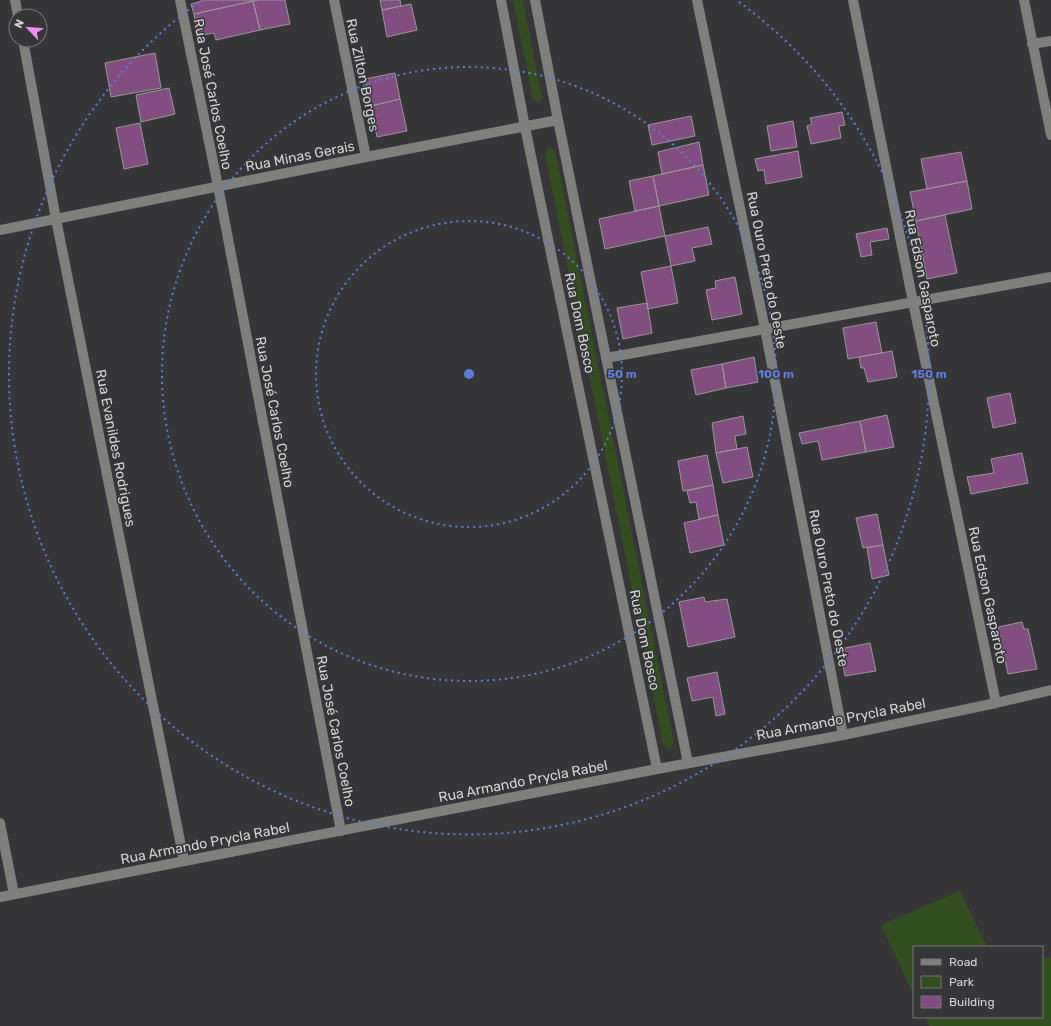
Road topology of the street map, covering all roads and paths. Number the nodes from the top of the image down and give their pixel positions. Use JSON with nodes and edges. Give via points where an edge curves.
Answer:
{"nodes":[{"id":1,"x":180,"y":0,"type":"edge"},
{"id":2,"x":334,"y":0,"type":"edge"},
{"id":3,"x":501,"y":0,"type":"edge"},
{"id":4,"x":535,"y":0,"type":"edge"},
{"id":5,"x":698,"y":0,"type":"edge"},
{"id":6,"x":853,"y":0,"type":"edge"},
{"id":7,"x":1024,"y":0,"type":"edge"},
{"id":8,"x":1051,"y":41,"type":"edge"},
{"id":9,"x":1032,"y":44,"type":"junction"},
{"id":10,"x":24,"y":48,"type":"edge"},
{"id":11,"x":558,"y":120,"type":"junction"},
{"id":12,"x":525,"y":126,"type":"junction"},
{"id":13,"x":1051,"y":136,"type":"edge"},
{"id":14,"x":366,"y":157,"type":"junction"},
{"id":15,"x":218,"y":186,"type":"junction"},
{"id":16,"x":56,"y":219,"type":"junction"},
{"id":17,"x":0,"y":230,"type":"edge"},
{"id":18,"x":1051,"y":277,"type":"edge"},
{"id":19,"x":913,"y":302,"type":"junction"},
{"id":20,"x":764,"y":329,"type":"junction"},
{"id":21,"x":606,"y":358,"type":"junction"},
{"id":22,"x":1051,"y":690,"type":"edge"},
{"id":23,"x":996,"y":703,"type":"junction"},
{"id":24,"x":843,"y":735,"type":"junction"},
{"id":25,"x":688,"y":763,"type":"junction"},
{"id":26,"x":657,"y":769,"type":"junction"},
{"id":27,"x":0,"y":822,"type":"edge"},
{"id":28,"x":341,"y":831,"type":"junction"},
{"id":29,"x":184,"y":861,"type":"junction"},
{"id":30,"x":14,"y":894,"type":"junction"},
{"id":31,"x":0,"y":897,"type":"edge"}],
"edges":[{"from":1,"to":15,"type":"street","name":"Rua José Carlos Coelho"},
{"from":2,"to":14,"type":"street","name":"Rua Zilton Borges"},
{"from":3,"to":12,"type":"street","name":"Rua Dom Bosco"},
{"from":4,"to":11,"type":"street","name":"Rua Dom Bosco"},
{"from":5,"to":20,"type":"street","name":"Rua Ouro Preto do Oeste"},
{"from":6,"to":19,"type":"street","name":"Rua Edson Gasparoto"},
{"from":7,"to":9,"type":"street"},
{"from":8,"to":9,"type":"street"},
{"from":9,"to":13,"type":"street"},
{"from":10,"to":16,"type":"street","name":"Rua Evanildes Rodrigues"},
{"from":11,"to":12,"type":"street","name":"Rua Minas Gerais"},
{"from":11,"to":21,"type":"street","name":"Rua Dom Bosco"},
{"from":12,"to":14,"type":"street","name":"Rua Minas Gerais"},
{"from":12,"to":26,"type":"street","name":"Rua Dom Bosco"},
{"from":14,"to":15,"type":"street","name":"Rua Minas Gerais"},
{"from":15,"to":16,"type":"street","name":"Rua Minas Gerais"},
{"from":15,"to":28,"type":"street","name":"Rua José Carlos Coelho"},
{"from":16,"to":17,"type":"street","name":"Rua Minas Gerais"},
{"from":16,"to":29,"type":"street","name":"Rua Evanildes Rodrigues"},
{"from":18,"to":19,"type":"street"},
{"from":19,"to":20,"type":"street"},
{"from":19,"to":23,"type":"street","name":"Rua Edson Gasparoto"},
{"from":20,"to":21,"type":"street"},
{"from":20,"to":24,"type":"street","name":"Rua Ouro Preto do Oeste"},
{"from":21,"to":25,"type":"street","name":"Rua Dom Bosco"},
{"from":22,"to":23,"type":"street","name":"Rua Armando Prycla Rabel"},
{"from":23,"to":24,"type":"street","name":"Rua Armando Prycla Rabel"},
{"from":24,"to":25,"type":"street","name":"Rua Armando Prycla Rabel"},
{"from":25,"to":26,"type":"street","name":"Rua Armando Prycla Rabel"},
{"from":26,"to":28,"type":"street","name":"Rua Armando Prycla Rabel"},
{"from":27,"to":30,"type":"street"},
{"from":28,"to":29,"type":"street","name":"Rua Armando Prycla Rabel"},
{"from":29,"to":30,"type":"street","name":"Rua Armando Prycla Rabel"},
{"from":30,"to":31,"type":"street","name":"Rua Armando Prycla Rabel"}]}
